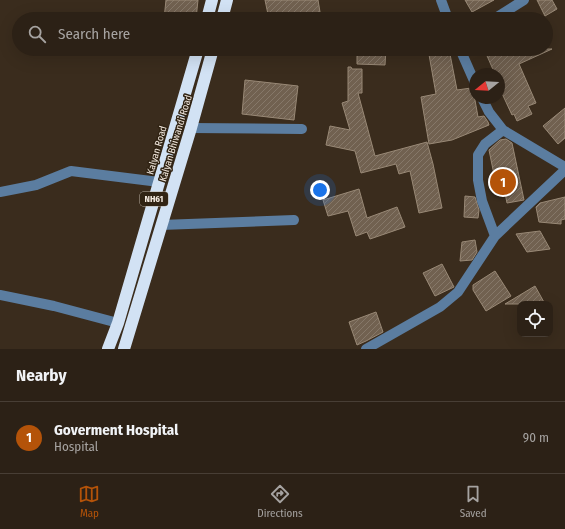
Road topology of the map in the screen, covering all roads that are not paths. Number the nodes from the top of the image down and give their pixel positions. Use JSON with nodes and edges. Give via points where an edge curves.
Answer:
{"nodes":[{"id":1,"x":212,"y":0,"type":"edge"},
{"id":2,"x":228,"y":0,"type":"edge"},
{"id":3,"x":441,"y":0,"type":"edge"},
{"id":4,"x":524,"y":0,"type":"edge"},
{"id":5,"x":209,"y":12,"type":"edge"},
{"id":6,"x":224,"y":12,"type":"edge"},
{"id":7,"x":445,"y":12,"type":"edge"},
{"id":8,"x":505,"y":12,"type":"edge"},
{"id":9,"x":196,"y":56,"type":"edge"},
{"id":10,"x":211,"y":56,"type":"edge"},
{"id":11,"x":463,"y":56,"type":"edge"},
{"id":12,"x":469,"y":69,"type":"edge"},
{"id":13,"x":485,"y":104,"type":"edge"},
{"id":14,"x":191,"y":128,"type":"junction"},
{"id":15,"x":302,"y":129,"type":"dead end"},
{"id":16,"x":502,"y":130,"type":"junction"},
{"id":17,"x":565,"y":167,"type":"edge"},
{"id":18,"x":565,"y":170,"type":"edge"},
{"id":19,"x":159,"y":182,"type":"junction"},
{"id":20,"x":0,"y":192,"type":"edge"},
{"id":21,"x":294,"y":220,"type":"dead end"},
{"id":22,"x":161,"y":225,"type":"junction"},
{"id":23,"x":495,"y":236,"type":"junction"},
{"id":24,"x":0,"y":295,"type":"edge"},
{"id":25,"x":118,"y":323,"type":"junction"},
{"id":26,"x":108,"y":349,"type":"edge"},
{"id":27,"x":124,"y":349,"type":"edge"},
{"id":28,"x":366,"y":349,"type":"edge"}],
"edges":[{"from":1,"to":5,"type":"highway"},
{"from":2,"to":6,"type":"highway"},
{"from":3,"to":7,"type":"street"},
{"from":4,"to":8,"type":"street"},
{"from":9,"to":19,"type":"highway","name":"Kalyan Road","number":"NH61"},
{"from":10,"to":14,"type":"highway","name":"Kalyan Bhiwandi Road","number":"NH61"},
{"from":11,"to":12,"type":"street"},
{"from":13,"to":16,"type":"street"},
{"from":14,"to":15,"type":"street"},
{"from":14,"to":22,"type":"highway","name":"Kalyan Bhiwandi Road","number":"NH61"},
{"from":16,"to":17,"type":"street"},
{"from":16,"to":23,"type":"street","via":[[484,144],[478,155],[478,180]]},
{"from":18,"to":23,"type":"street"},
{"from":19,"to":20,"type":"street","via":[[71,171],[36,185]]},
{"from":19,"to":25,"type":"highway","name":"Kalyan Road","number":"NH61"},
{"from":21,"to":22,"type":"street"},
{"from":22,"to":27,"type":"highway","name":"Kalyan Bhiwandi Road","number":"NH61"},
{"from":23,"to":28,"type":"street","via":[[458,292],[440,307]]},
{"from":24,"to":25,"type":"street"},
{"from":25,"to":26,"type":"highway","name":"Kalyan Road","number":"NH61"}]}
